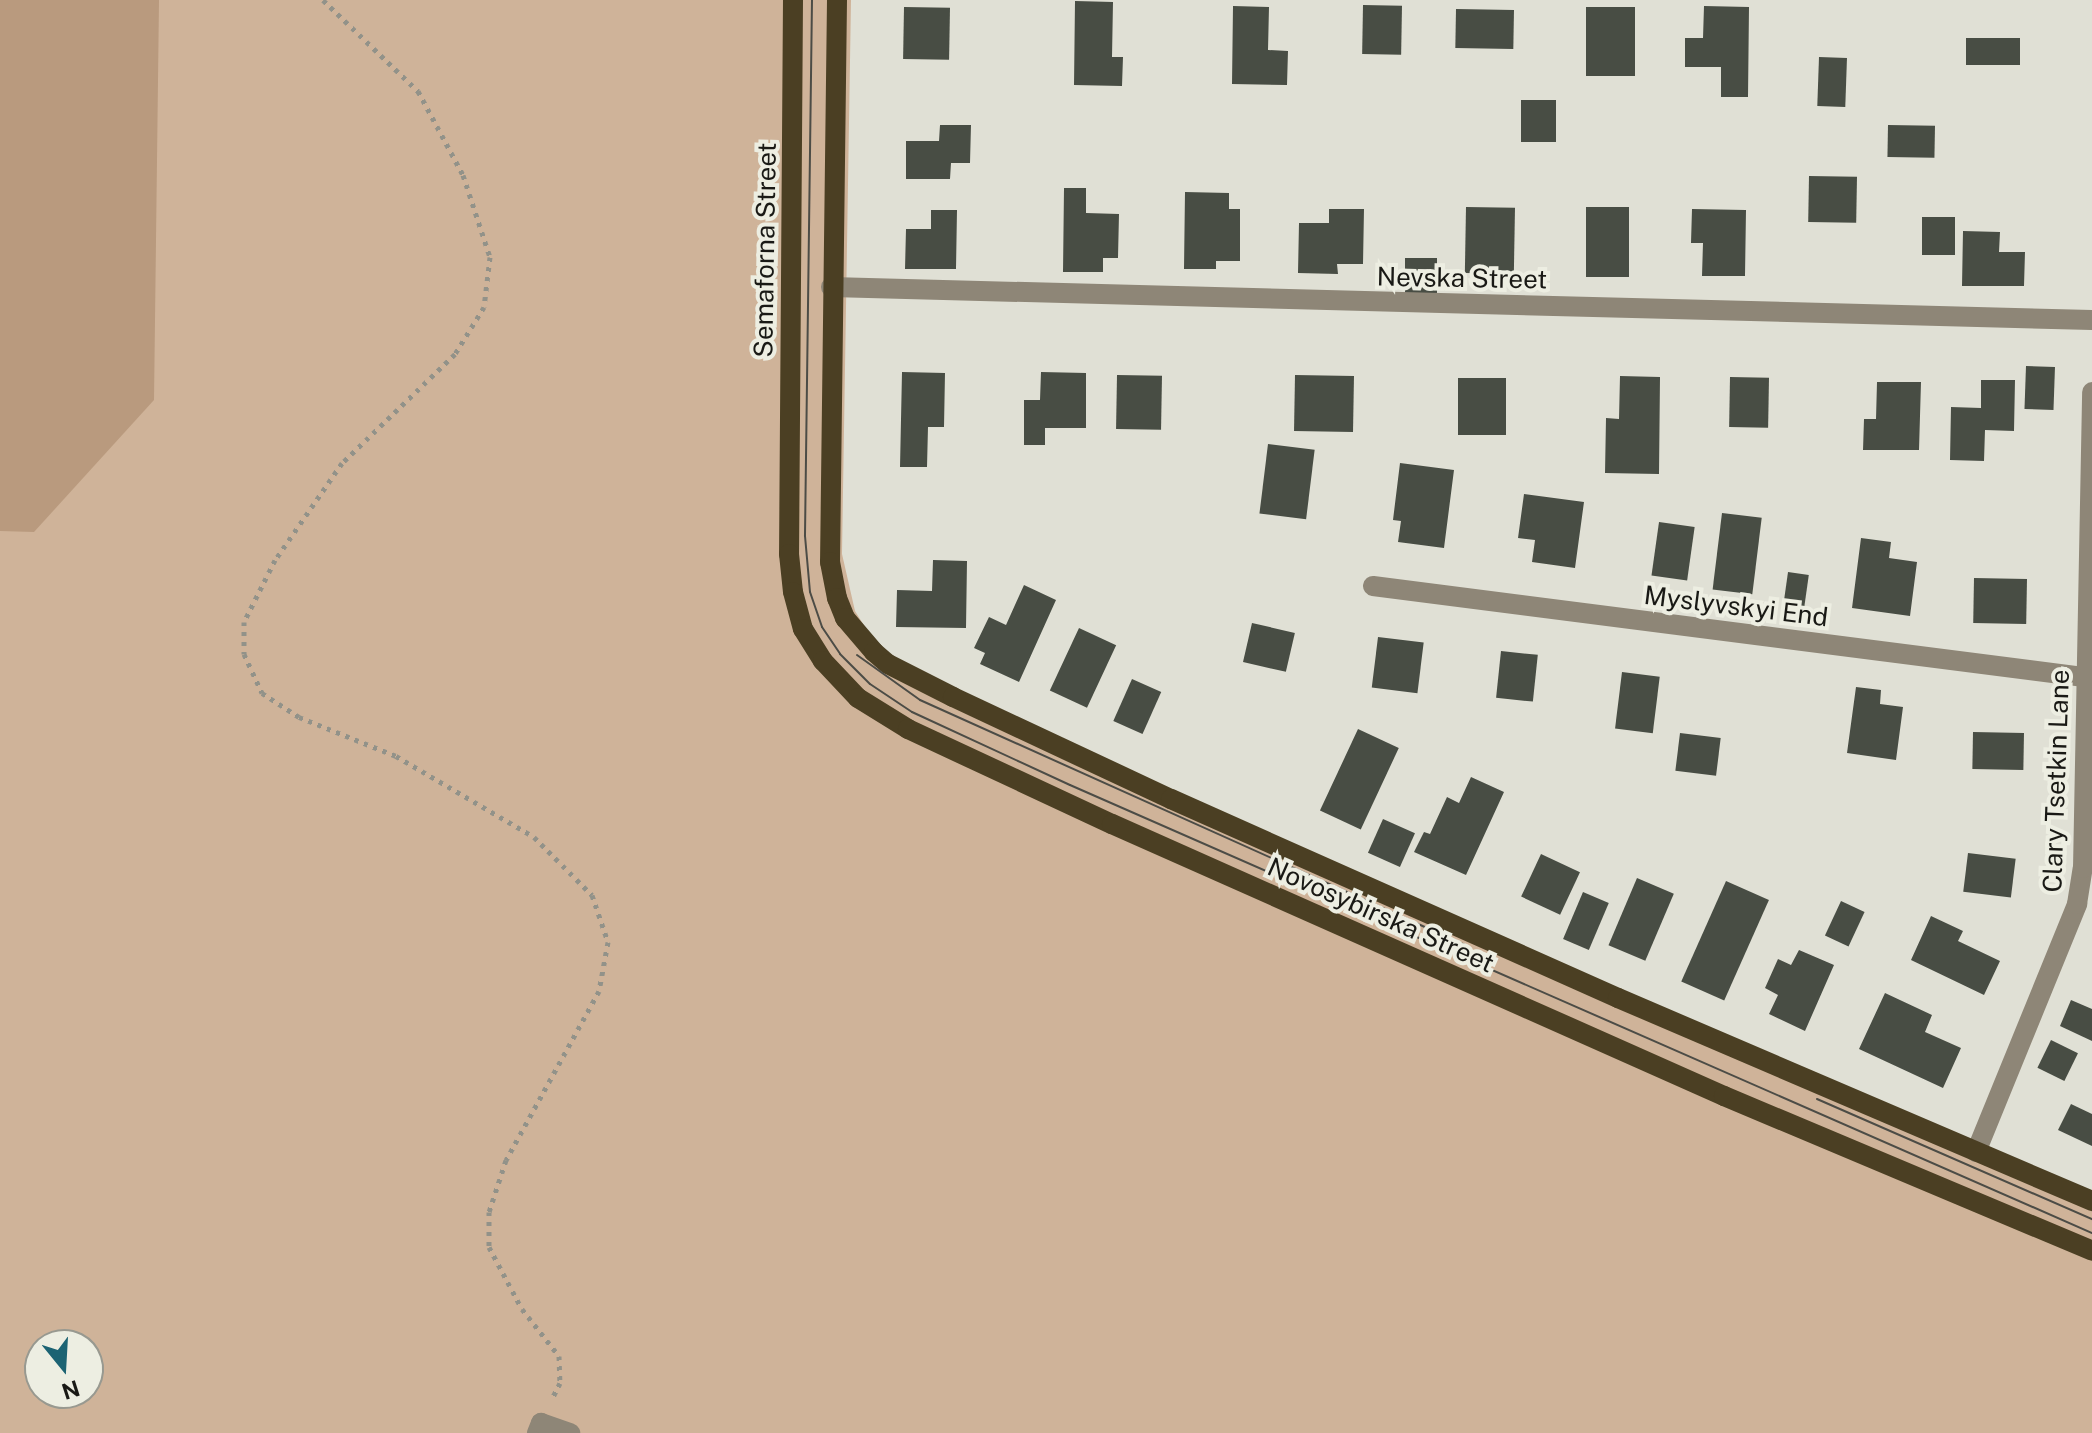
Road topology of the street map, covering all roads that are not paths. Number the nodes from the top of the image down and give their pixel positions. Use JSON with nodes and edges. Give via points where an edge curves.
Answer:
{"nodes":[{"id":1,"x":793,"y":0,"type":"edge"},
{"id":2,"x":837,"y":0,"type":"edge"},
{"id":3,"x":831,"y":287,"type":"junction"},
{"id":4,"x":2092,"y":320,"type":"edge"},
{"id":5,"x":2092,"y":392,"type":"edge"},
{"id":6,"x":789,"y":501,"type":"joint"},
{"id":7,"x":1373,"y":586,"type":"dead end"},
{"id":8,"x":2090,"y":678,"type":"edge"},
{"id":9,"x":1976,"y":1152,"type":"junction"},
{"id":10,"x":2092,"y":1201,"type":"edge"},
{"id":11,"x":2092,"y":1251,"type":"edge"},
{"id":12,"x":539,"y":1428,"type":"edge"},
{"id":13,"x":570,"y":1433,"type":"edge"}],
"edges":[{"from":1,"to":6,"type":"main road","name":"Semaforna Street"},
{"from":2,"to":3,"type":"main road"},
{"from":3,"to":4,"type":"street","name":"Nevska Street"},
{"from":3,"to":9,"type":"main road","name":"Novosybirska Street","via":[[830,562],[837,598],[860,639],[888,664],[1213,818]]},
{"from":5,"to":8,"type":"street","name":"Clary Tsetkin Lane"},
{"from":6,"to":11,"type":"main road","name":"Novosybirska Street","via":[[793,592],[803,629],[823,661],[858,698],[908,729],[1724,1096]]},
{"from":7,"to":8,"type":"street","name":"Myslyvskyi End"},
{"from":8,"to":9,"type":"street","name":"Clary Tsetkin Lane","via":[[2077,904]]},
{"from":9,"to":10,"type":"main road","name":"Novosybirska Street"},
{"from":12,"to":13,"type":"street"}]}
